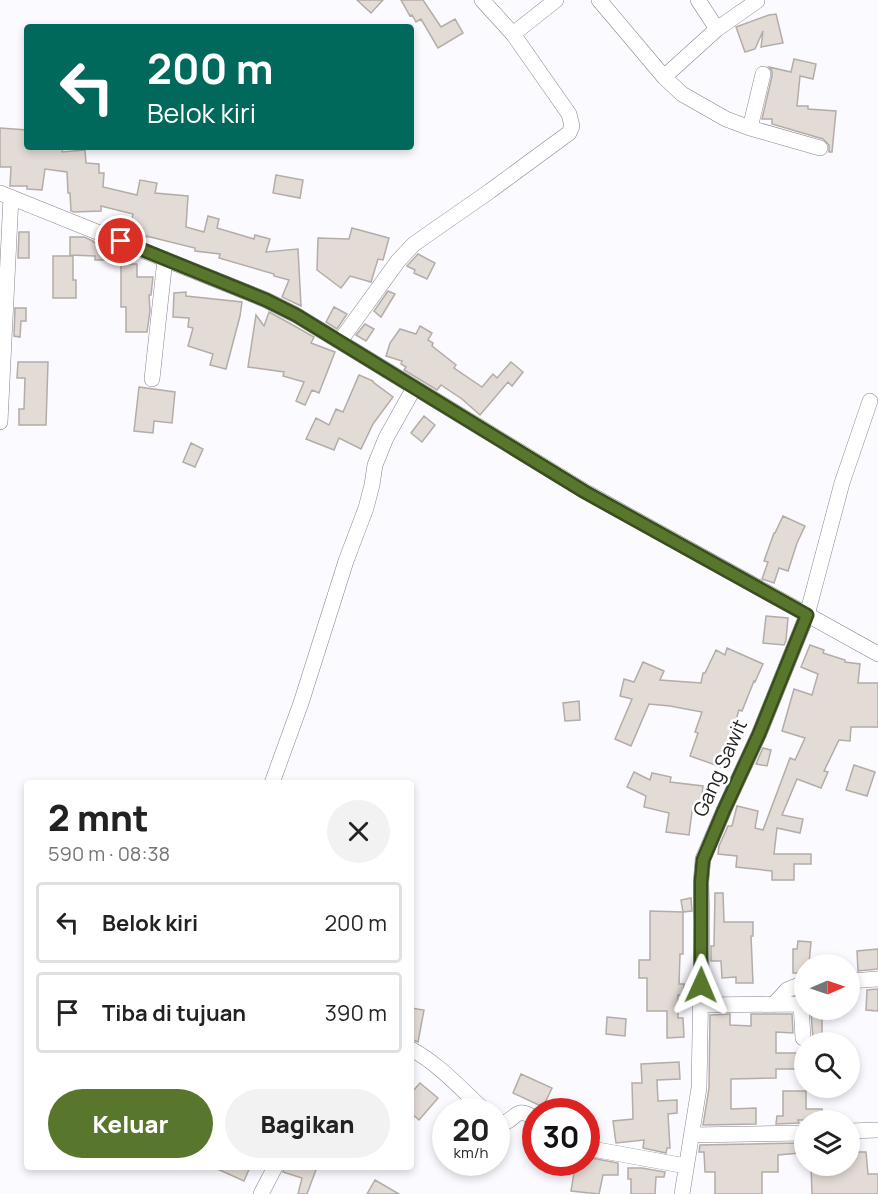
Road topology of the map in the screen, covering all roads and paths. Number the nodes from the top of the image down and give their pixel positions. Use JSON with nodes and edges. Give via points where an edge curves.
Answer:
{"nodes":[{"id":1,"x":482,"y":0,"type":"edge"},
{"id":2,"x":556,"y":0,"type":"edge"},
{"id":3,"x":599,"y":0,"type":"edge"},
{"id":4,"x":698,"y":0,"type":"edge"},
{"id":5,"x":757,"y":1,"type":"edge"},
{"id":6,"x":717,"y":29,"type":"junction"},
{"id":7,"x":513,"y":34,"type":"junction"},
{"id":8,"x":763,"y":74,"type":"dead end"},
{"id":9,"x":664,"y":77,"type":"junction"},
{"id":10,"x":750,"y":128,"type":"junction"},
{"id":11,"x":820,"y":148,"type":"dead end"},
{"id":12,"x":6,"y":195,"type":"edge"},
{"id":13,"x":165,"y":259,"type":"junction"},
{"id":14,"x":340,"y":341,"type":"junction"},
{"id":15,"x":2,"y":349,"type":"edge"},
{"id":16,"x":152,"y":379,"type":"dead end"},
{"id":17,"x":414,"y":388,"type":"junction"},
{"id":18,"x":870,"y":401,"type":"dead end"},
{"id":19,"x":0,"y":422,"type":"edge"},
{"id":20,"x":807,"y":615,"type":"junction"},
{"id":21,"x":878,"y":654,"type":"edge"},
{"id":22,"x":273,"y":780,"type":"edge"},
{"id":23,"x":878,"y":979,"type":"edge"},
{"id":24,"x":860,"y":980,"type":"edge"},
{"id":25,"x":794,"y":987,"type":"edge"},
{"id":26,"x":701,"y":1005,"type":"junction"},
{"id":27,"x":773,"y":1005,"type":"junction"},
{"id":28,"x":803,"y":1032,"type":"edge"},
{"id":29,"x":414,"y":1051,"type":"edge"},
{"id":30,"x":471,"y":1098,"type":"edge"},
{"id":31,"x":878,"y":1130,"type":"edge"},
{"id":32,"x":860,"y":1131,"type":"edge"},
{"id":33,"x":794,"y":1133,"type":"edge"},
{"id":34,"x":692,"y":1135,"type":"junction"},
{"id":35,"x":600,"y":1150,"type":"edge"},
{"id":36,"x":686,"y":1166,"type":"junction"},
{"id":37,"x":273,"y":1170,"type":"edge"},
{"id":38,"x":261,"y":1194,"type":"edge"},
{"id":39,"x":682,"y":1194,"type":"edge"}],
"edges":[{"from":1,"to":7,"type":"street"},
{"from":2,"to":7,"type":"street"},
{"from":3,"to":9,"type":"street"},
{"from":4,"to":6,"type":"street"},
{"from":5,"to":6,"type":"street"},
{"from":6,"to":9,"type":"street"},
{"from":7,"to":14,"type":"street","via":[[569,114],[569,133],[414,244]]},
{"from":8,"to":10,"type":"street"},
{"from":9,"to":10,"type":"street","via":[[682,94]]},
{"from":10,"to":11,"type":"street"},
{"from":12,"to":13,"type":"street"},
{"from":12,"to":15,"type":"street"},
{"from":13,"to":14,"type":"street","via":[[266,300]]},
{"from":13,"to":16,"type":"street"},
{"from":14,"to":17,"type":"street"},
{"from":15,"to":19,"type":"street"},
{"from":17,"to":20,"type":"street","via":[[585,492]]},
{"from":17,"to":22,"type":"street","via":[[375,465],[366,508]]},
{"from":18,"to":20,"type":"street","name":"Gang Sawit","via":[[842,483]]},
{"from":20,"to":21,"type":"street"},
{"from":20,"to":26,"type":"street","name":"Gang Sawit","via":[[703,860]]},
{"from":23,"to":24,"type":"street"},
{"from":25,"to":27,"type":"street"},
{"from":26,"to":27,"type":"street"},
{"from":26,"to":34,"type":"street","name":"Gang Sawit","via":[[699,1088]]},
{"from":27,"to":28,"type":"street","via":[[801,1004]]},
{"from":29,"to":30,"type":"street"},
{"from":31,"to":32,"type":"street"},
{"from":33,"to":34,"type":"street"},
{"from":34,"to":36,"type":"street","name":"Gang Sawit"},
{"from":35,"to":36,"type":"street"},
{"from":36,"to":39,"type":"street","name":"Gang Sawit"},
{"from":37,"to":38,"type":"street"}]}
